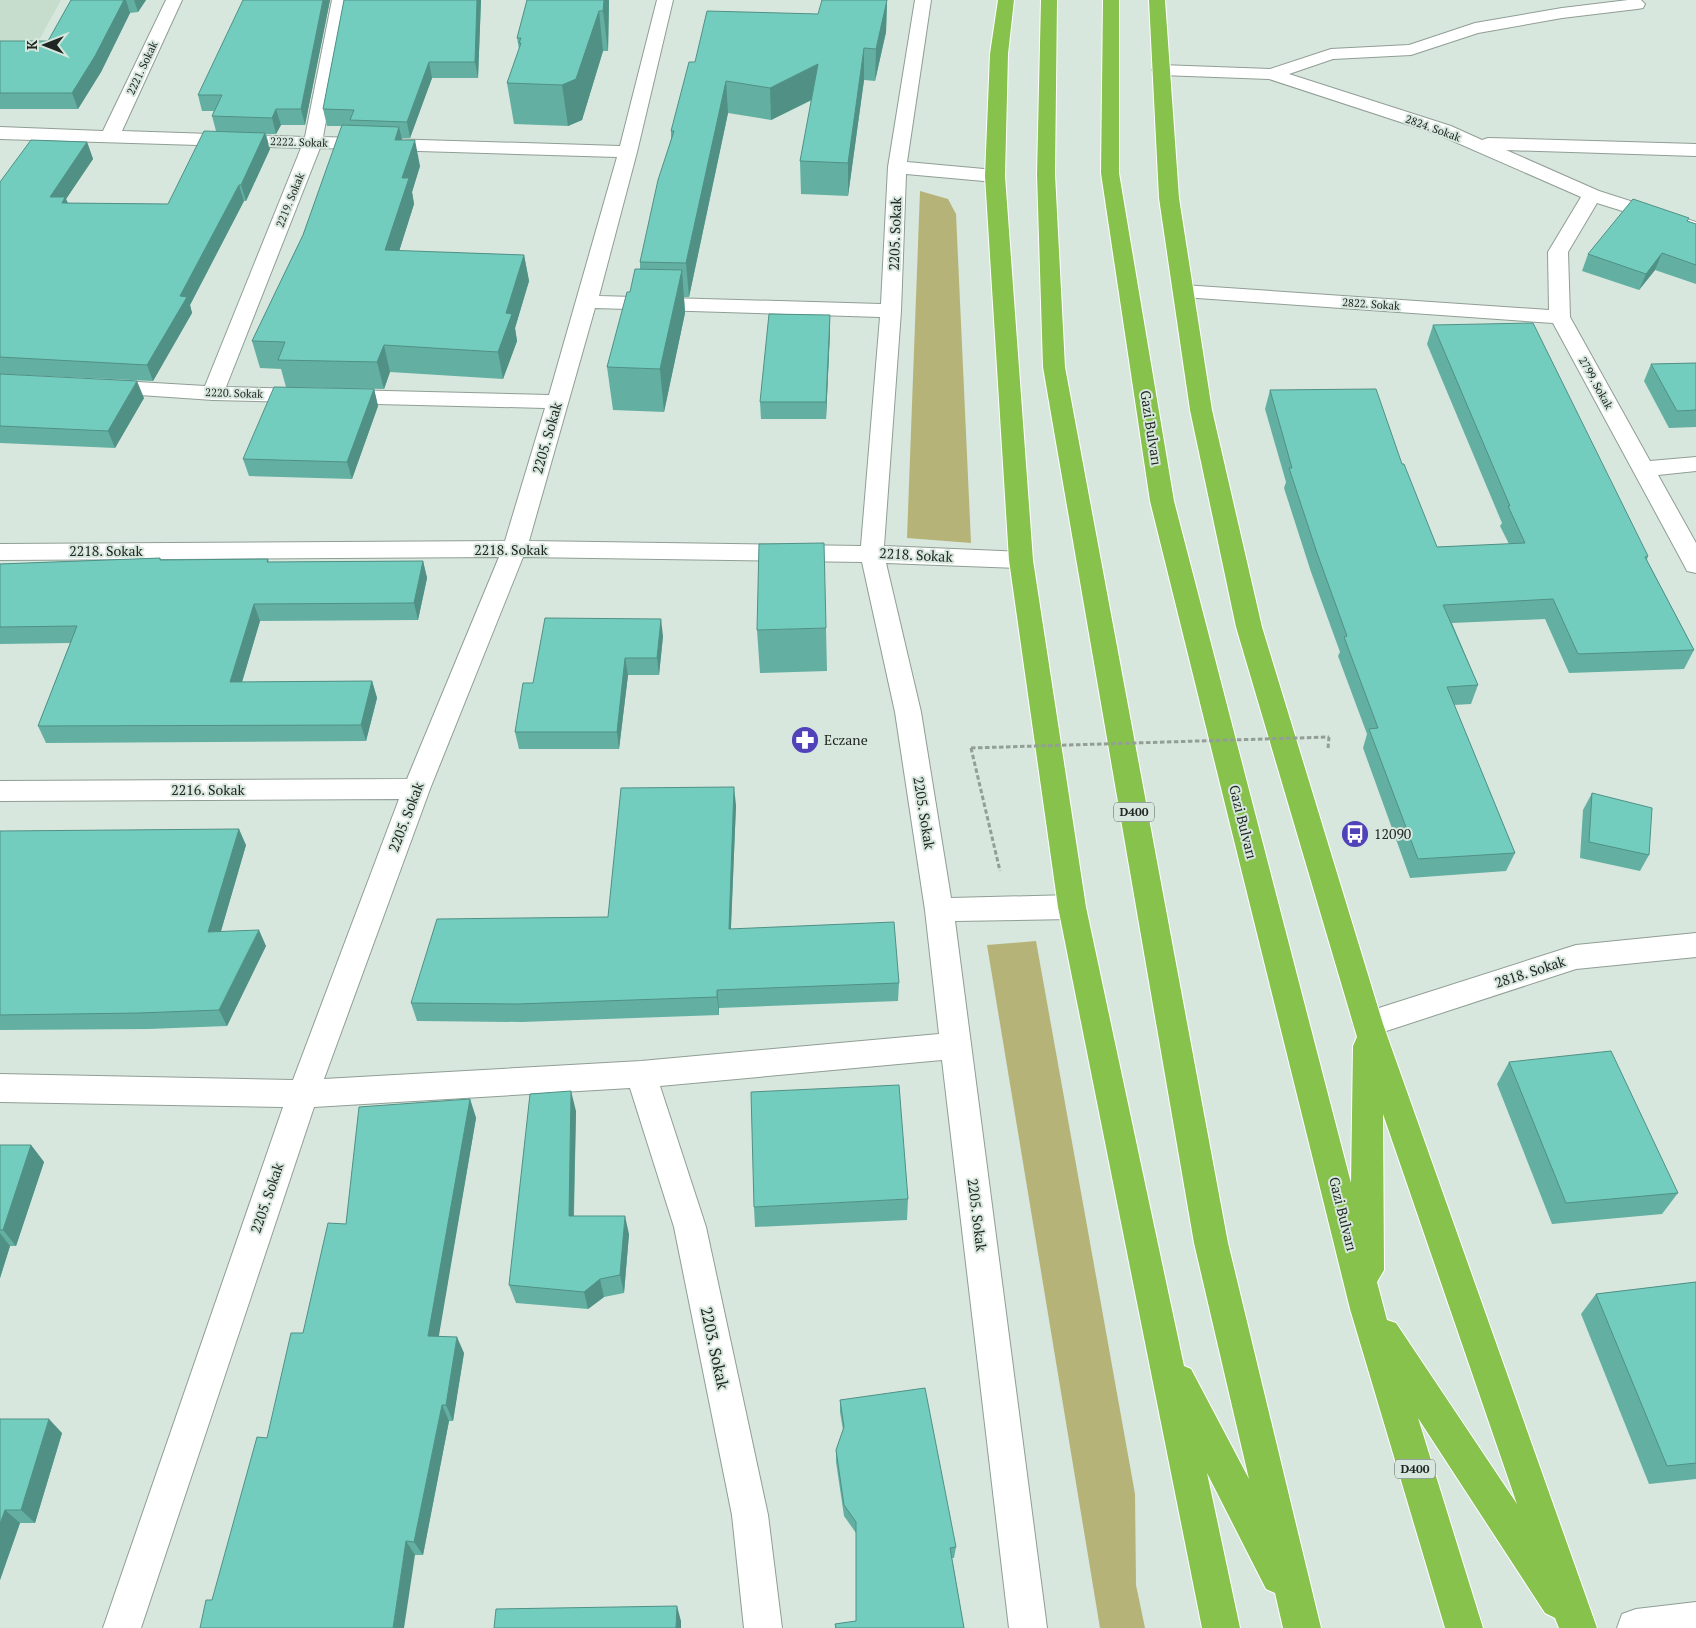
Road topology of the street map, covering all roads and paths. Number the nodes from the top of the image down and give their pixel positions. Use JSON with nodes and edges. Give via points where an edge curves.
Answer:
{"nodes":[{"id":1,"x":174,"y":0,"type":"edge"},
{"id":2,"x":340,"y":0,"type":"edge"},
{"id":3,"x":665,"y":0,"type":"edge"},
{"id":4,"x":923,"y":0,"type":"edge"},
{"id":5,"x":1006,"y":0,"type":"edge"},
{"id":6,"x":1049,"y":0,"type":"edge"},
{"id":7,"x":1111,"y":0,"type":"edge"},
{"id":8,"x":1157,"y":0,"type":"edge"},
{"id":9,"x":1637,"y":4,"type":"dead end"},
{"id":10,"x":1161,"y":70,"type":"junction"},
{"id":11,"x":1271,"y":74,"type":"junction"},
{"id":12,"x":110,"y":136,"type":"junction"},
{"id":13,"x":7,"y":138,"type":"edge"},
{"id":14,"x":313,"y":142,"type":"junction"},
{"id":15,"x":1472,"y":143,"type":"junction"},
{"id":16,"x":1696,"y":150,"type":"edge"},
{"id":17,"x":628,"y":152,"type":"junction"},
{"id":18,"x":897,"y":167,"type":"junction"},
{"id":19,"x":995,"y":176,"type":"junction"},
{"id":20,"x":1592,"y":195,"type":"junction"},
{"id":21,"x":1696,"y":228,"type":"edge"},
{"id":22,"x":1183,"y":291,"type":"junction"},
{"id":23,"x":587,"y":302,"type":"junction"},
{"id":24,"x":891,"y":311,"type":"junction"},
{"id":25,"x":1560,"y":317,"type":"junction"},
{"id":26,"x":87,"y":386,"type":"edge"},
{"id":27,"x":213,"y":393,"type":"junction"},
{"id":28,"x":557,"y":402,"type":"junction"},
{"id":29,"x":1696,"y":464,"type":"edge"},
{"id":30,"x":1643,"y":469,"type":"junction"},
{"id":31,"x":514,"y":550,"type":"junction"},
{"id":32,"x":0,"y":552,"type":"edge"},
{"id":33,"x":872,"y":553,"type":"junction"},
{"id":34,"x":1021,"y":560,"type":"junction"},
{"id":35,"x":1696,"y":565,"type":"edge"},
{"id":36,"x":1329,"y":737,"type":"dead end"},
{"id":37,"x":416,"y":789,"type":"junction"},
{"id":38,"x":0,"y":791,"type":"edge"},
{"id":39,"x":1072,"y":907,"type":"junction"},
{"id":40,"x":1009,"y":908,"type":"junction"},
{"id":41,"x":939,"y":910,"type":"junction"},
{"id":42,"x":1696,"y":944,"type":"edge"},
{"id":43,"x":1368,"y":1024,"type":"junction"},
{"id":44,"x":956,"y":1046,"type":"junction"},
{"id":45,"x":641,"y":1074,"type":"junction"},
{"id":46,"x":0,"y":1088,"type":"edge"},
{"id":47,"x":303,"y":1094,"type":"junction"},
{"id":48,"x":1367,"y":1309,"type":"junction"},
{"id":49,"x":1164,"y":1350,"type":"junction"},
{"id":50,"x":1696,"y":1621,"type":"edge"},
{"id":51,"x":1300,"y":1623,"type":"edge"},
{"id":52,"x":122,"y":1628,"type":"edge"},
{"id":53,"x":764,"y":1628,"type":"edge"},
{"id":54,"x":1028,"y":1628,"type":"edge"},
{"id":55,"x":1221,"y":1628,"type":"edge"},
{"id":56,"x":1464,"y":1628,"type":"edge"},
{"id":57,"x":1577,"y":1628,"type":"edge"},
{"id":58,"x":1636,"y":1628,"type":"edge"}],
"edges":[{"from":1,"to":12,"type":"street","name":"2221. Sokak"},
{"from":2,"to":14,"type":"street","name":"2219. Sokak"},
{"from":3,"to":17,"type":"street","name":"2205. Sokak"},
{"from":4,"to":18,"type":"street","name":"2205. Sokak"},
{"from":5,"to":19,"type":"highway","via":[[999,54]]},
{"from":6,"to":51,"type":"highway","number":"D400","via":[[1046,174],[1054,366],[1211,1243]]},
{"from":7,"to":48,"type":"highway","name":"Gazi Bulvarı","number":"D400","via":[[1110,172],[1162,501]]},
{"from":8,"to":10,"type":"highway"},
{"from":9,"to":11,"type":"street","via":[[1475,28],[1411,50],[1331,54]]},
{"from":10,"to":11,"type":"street","name":"2824. Sokak"},
{"from":10,"to":22,"type":"highway","via":[[1169,198]]},
{"from":11,"to":15,"type":"street","name":"2824. Sokak","via":[[1444,130]]},
{"from":12,"to":13,"type":"street","name":"2222. Sokak"},
{"from":12,"to":14,"type":"street","name":"2222. Sokak"},
{"from":14,"to":17,"type":"street","name":"2222. Sokak"},
{"from":14,"to":27,"type":"street","name":"2219. Sokak"},
{"from":15,"to":16,"type":"street"},
{"from":15,"to":20,"type":"street","name":"2824. Sokak"},
{"from":17,"to":23,"type":"street","name":"2205. Sokak"},
{"from":18,"to":19,"type":"street"},
{"from":18,"to":24,"type":"street","name":"2205. Sokak"},
{"from":19,"to":34,"type":"highway"},
{"from":20,"to":21,"type":"street","name":"2824. Sokak"},
{"from":20,"to":25,"type":"street","name":"2799. Sokak","via":[[1558,252]]},
{"from":22,"to":25,"type":"street","name":"2822. Sokak"},
{"from":22,"to":43,"type":"highway","via":[[1201,410],[1249,627]]},
{"from":23,"to":24,"type":"street"},
{"from":23,"to":28,"type":"street","name":"2205. Sokak"},
{"from":24,"to":33,"type":"street","name":"2205. Sokak"},
{"from":25,"to":30,"type":"street","name":"2799. Sokak"},
{"from":26,"to":27,"type":"street","name":"2220. Sokak"},
{"from":27,"to":28,"type":"street","name":"2220. Sokak"},
{"from":28,"to":31,"type":"street","name":"2205. Sokak"},
{"from":29,"to":30,"type":"street"},
{"from":30,"to":35,"type":"street","name":"2799. Sokak"},
{"from":31,"to":32,"type":"street","name":"2218. Sokak"},
{"from":31,"to":33,"type":"street","name":"2218. Sokak"},
{"from":31,"to":37,"type":"street","name":"2205. Sokak"},
{"from":33,"to":34,"type":"street","name":"2218. Sokak"},
{"from":33,"to":41,"type":"street","name":"2205. Sokak","via":[[908,712]]},
{"from":34,"to":39,"type":"highway"},
{"from":36,"to":40,"type":"path","bridge":true,"via":[[971,748]]},
{"from":37,"to":38,"type":"street","name":"2216. Sokak"},
{"from":37,"to":47,"type":"street","name":"2205. Sokak"},
{"from":39,"to":40,"type":"street"},
{"from":39,"to":49,"type":"highway"},
{"from":40,"to":41,"type":"street"},
{"from":41,"to":44,"type":"street","name":"2205. Sokak"},
{"from":42,"to":43,"type":"street","name":"2818. Sokak","via":[[1576,957]]},
{"from":43,"to":48,"type":"highway"},
{"from":43,"to":57,"type":"highway"},
{"from":44,"to":45,"type":"street"},
{"from":44,"to":54,"type":"street","name":"2205. Sokak"},
{"from":45,"to":47,"type":"street"},
{"from":45,"to":53,"type":"street","name":"2203. Sokak","via":[[690,1227],[750,1515]]},
{"from":46,"to":47,"type":"street"},
{"from":47,"to":52,"type":"street","name":"2205. Sokak"},
{"from":48,"to":56,"type":"highway","name":"Gazi Bulvarı","number":"D400"},
{"from":48,"to":57,"type":"highway"},
{"from":49,"to":51,"type":"highway"},
{"from":49,"to":55,"type":"highway"},
{"from":50,"to":58,"type":"street"}]}
